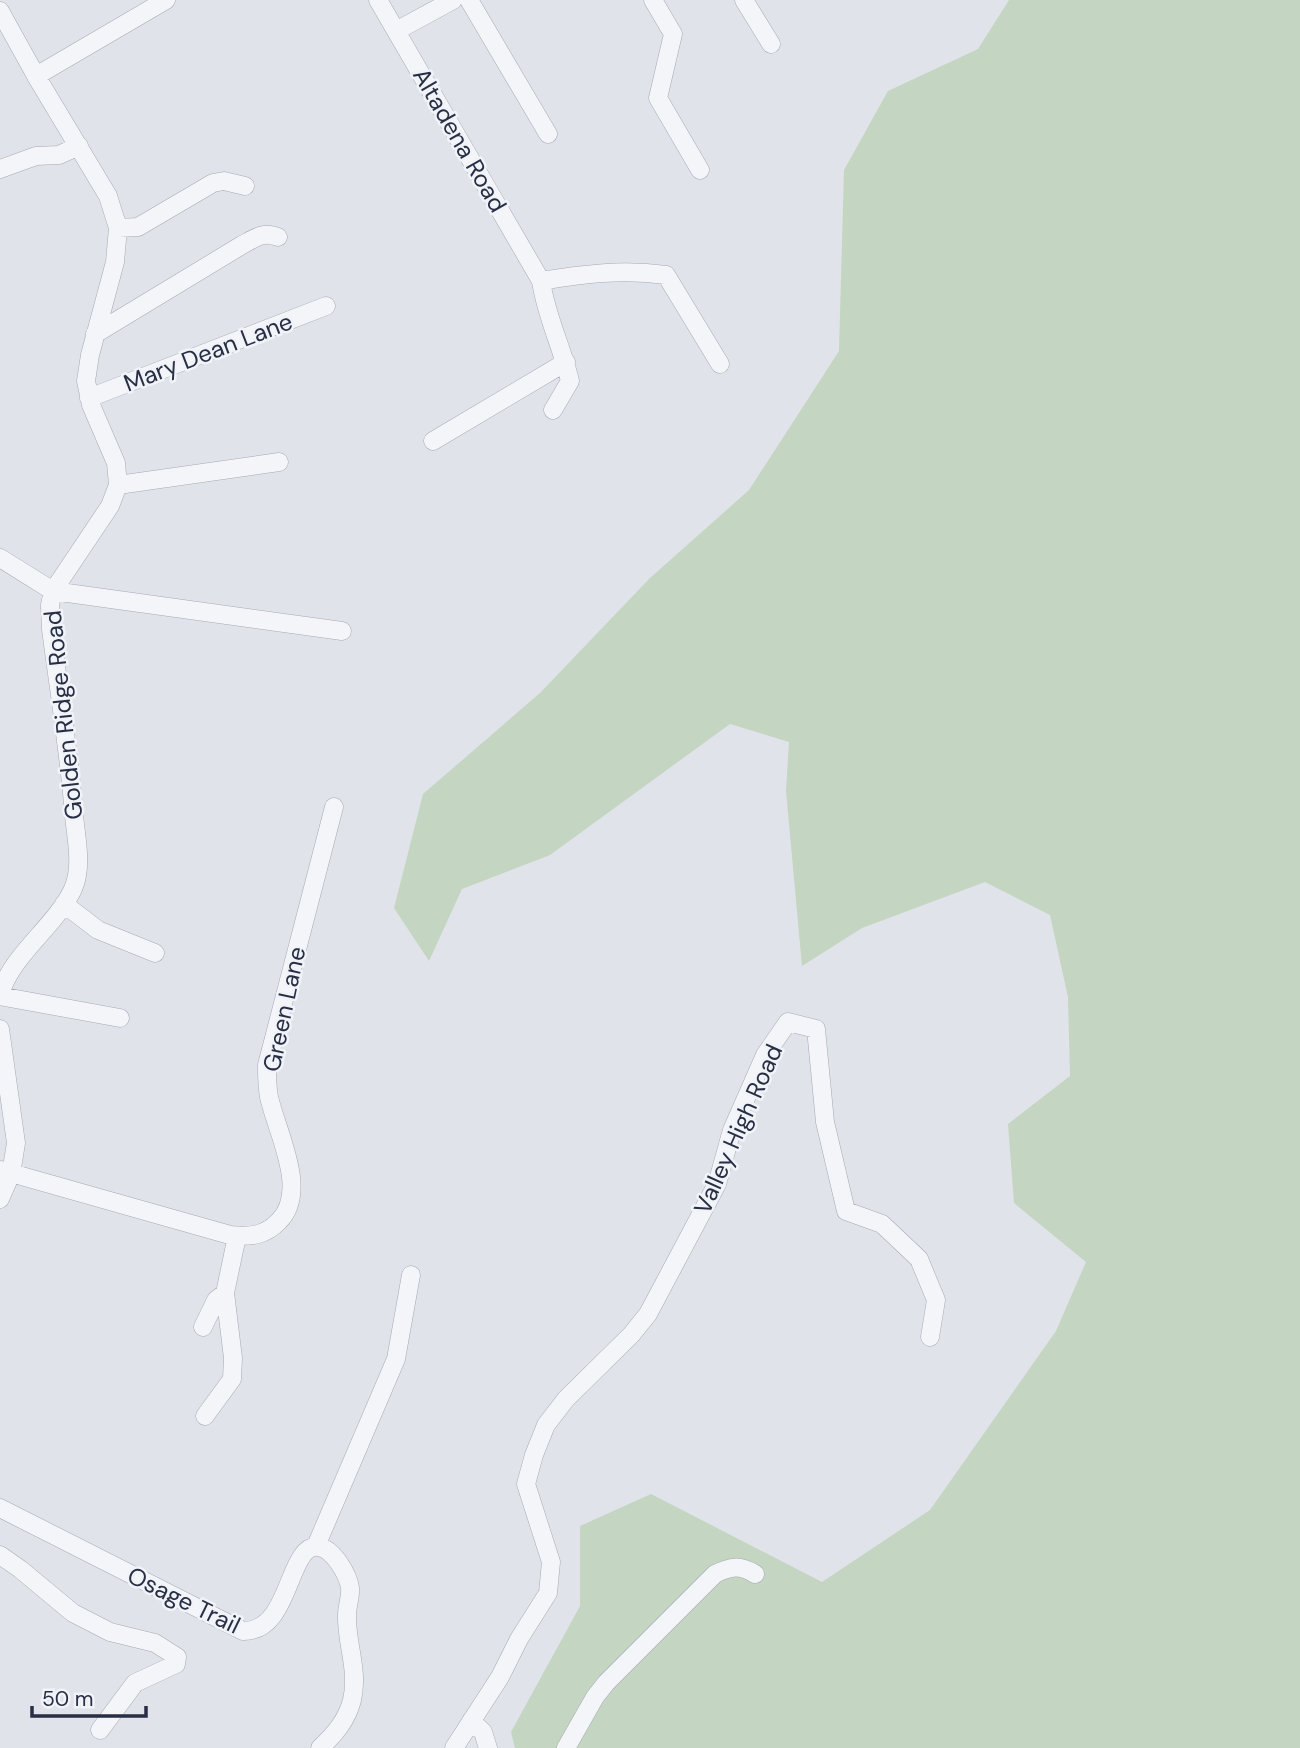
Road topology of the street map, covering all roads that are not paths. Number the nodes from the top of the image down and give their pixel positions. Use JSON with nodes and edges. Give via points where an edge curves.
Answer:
{"nodes":[{"id":1,"x":166,"y":0,"type":"edge"},
{"id":2,"x":378,"y":0,"type":"edge"},
{"id":3,"x":453,"y":0,"type":"edge"},
{"id":4,"x":469,"y":0,"type":"edge"},
{"id":5,"x":653,"y":0,"type":"edge"},
{"id":6,"x":744,"y":0,"type":"edge"},
{"id":7,"x":0,"y":11,"type":"edge"},
{"id":8,"x":396,"y":31,"type":"junction"},
{"id":9,"x":771,"y":44,"type":"dead end"},
{"id":10,"x":36,"y":76,"type":"junction"},
{"id":11,"x":548,"y":134,"type":"dead end"},
{"id":12,"x":79,"y":146,"type":"junction"},
{"id":13,"x":0,"y":169,"type":"edge"},
{"id":14,"x":700,"y":170,"type":"dead end"},
{"id":15,"x":245,"y":186,"type":"dead end"},
{"id":16,"x":118,"y":228,"type":"junction"},
{"id":17,"x":278,"y":237,"type":"dead end"},
{"id":18,"x":541,"y":281,"type":"junction"},
{"id":19,"x":327,"y":306,"type":"dead end"},
{"id":20,"x":94,"y":334,"type":"junction"},
{"id":21,"x":566,"y":362,"type":"junction"},
{"id":22,"x":720,"y":364,"type":"dead end"},
{"id":23,"x":89,"y":398,"type":"junction"},
{"id":24,"x":553,"y":410,"type":"dead end"},
{"id":25,"x":433,"y":441,"type":"dead end"},
{"id":26,"x":279,"y":461,"type":"dead end"},
{"id":27,"x":118,"y":485,"type":"junction"},
{"id":28,"x":0,"y":558,"type":"edge"},
{"id":29,"x":53,"y":592,"type":"junction"},
{"id":30,"x":342,"y":631,"type":"dead end"},
{"id":31,"x":334,"y":807,"type":"dead end"},
{"id":32,"x":64,"y":904,"type":"junction"},
{"id":33,"x":155,"y":953,"type":"dead end"},
{"id":34,"x":1,"y":987,"type":"edge"},
{"id":35,"x":120,"y":1018,"type":"dead end"},
{"id":36,"x":0,"y":1029,"type":"edge"},
{"id":37,"x":6,"y":1172,"type":"edge"},
{"id":38,"x":0,"y":1199,"type":"edge"},
{"id":39,"x":237,"y":1236,"type":"junction"},
{"id":40,"x":411,"y":1275,"type":"dead end"},
{"id":41,"x":225,"y":1293,"type":"junction"},
{"id":42,"x":203,"y":1327,"type":"dead end"},
{"id":43,"x":930,"y":1337,"type":"dead end"},
{"id":44,"x":205,"y":1416,"type":"dead end"},
{"id":45,"x":0,"y":1508,"type":"edge"},
{"id":46,"x":316,"y":1546,"type":"junction"},
{"id":47,"x":0,"y":1555,"type":"edge"},
{"id":48,"x":755,"y":1574,"type":"dead end"},
{"id":49,"x":471,"y":1721,"type":"junction"},
{"id":50,"x":100,"y":1730,"type":"dead end"},
{"id":51,"x":320,"y":1748,"type":"edge"},
{"id":52,"x":454,"y":1748,"type":"edge"},
{"id":53,"x":488,"y":1748,"type":"edge"},
{"id":54,"x":566,"y":1748,"type":"edge"}],
"edges":[{"from":1,"to":10,"type":"street"},
{"from":2,"to":8,"type":"street","name":"Altadena Road"},
{"from":3,"to":8,"type":"street"},
{"from":4,"to":11,"type":"street"},
{"from":5,"to":14,"type":"street","via":[[673,34],[658,98]]},
{"from":6,"to":9,"type":"street"},
{"from":7,"to":10,"type":"street"},
{"from":8,"to":18,"type":"street","name":"Altadena Road"},
{"from":10,"to":12,"type":"street"},
{"from":12,"to":13,"type":"street"},
{"from":12,"to":16,"type":"street","via":[[114,208]]},
{"from":15,"to":16,"type":"street","via":[[213,183],[138,227]]},
{"from":16,"to":20,"type":"street","via":[[115,262]]},
{"from":17,"to":20,"type":"street","via":[[262,235],[242,245]]},
{"from":18,"to":21,"type":"street","name":"Altadena Road"},
{"from":18,"to":22,"type":"street","via":[[587,273],[666,275]]},
{"from":19,"to":23,"type":"street","name":"Mary Dean Lane"},
{"from":20,"to":23,"type":"street","via":[[86,372]]},
{"from":21,"to":24,"type":"street","via":[[570,381]]},
{"from":21,"to":25,"type":"street"},
{"from":23,"to":27,"type":"street","via":[[116,463]]},
{"from":26,"to":27,"type":"street"},
{"from":27,"to":29,"type":"street","name":"Golden Ridge Road","via":[[106,514]]},
{"from":28,"to":29,"type":"street"},
{"from":29,"to":30,"type":"street"},
{"from":29,"to":32,"type":"street","name":"Golden Ridge Road","via":[[51,629],[78,858],[76,881]]},
{"from":31,"to":39,"type":"street","name":"Green Lane","via":[[267,1065],[269,1096],[293,1197],[288,1213],[270,1231]]},
{"from":32,"to":33,"type":"street","via":[[98,930]]},
{"from":32,"to":34,"type":"street","name":"Golden Ridge Road"},
{"from":34,"to":35,"type":"street"},
{"from":36,"to":37,"type":"street","via":[[15,1125],[15,1160]]},
{"from":37,"to":38,"type":"street"},
{"from":37,"to":39,"type":"street","name":"Green Lane"},
{"from":39,"to":41,"type":"street"},
{"from":40,"to":46,"type":"street","via":[[396,1359]]},
{"from":41,"to":42,"type":"street","via":[[216,1300]]},
{"from":41,"to":44,"type":"street","via":[[232,1380]]},
{"from":43,"to":49,"type":"street","name":"Valley High Road","via":[[936,1300],[919,1259],[882,1224],[846,1211],[825,1122],[816,1029],[788,1022],[765,1055],[732,1130],[717,1184],[648,1314],[546,1425],[526,1484],[551,1562],[548,1593]]},
{"from":45,"to":46,"type":"street","name":"Osage Trail","via":[[243,1632],[270,1620],[301,1555]]},
{"from":46,"to":51,"type":"street","via":[[333,1557],[350,1587],[346,1614],[354,1682],[345,1720]]},
{"from":47,"to":50,"type":"street","via":[[73,1613],[110,1632],[155,1643],[177,1657],[176,1664],[135,1683]]},
{"from":48,"to":54,"type":"street","via":[[729,1566],[715,1574],[606,1684]]},
{"from":49,"to":52,"type":"street","name":"Valley High Road"},
{"from":49,"to":53,"type":"street","via":[[486,1737]]}]}
